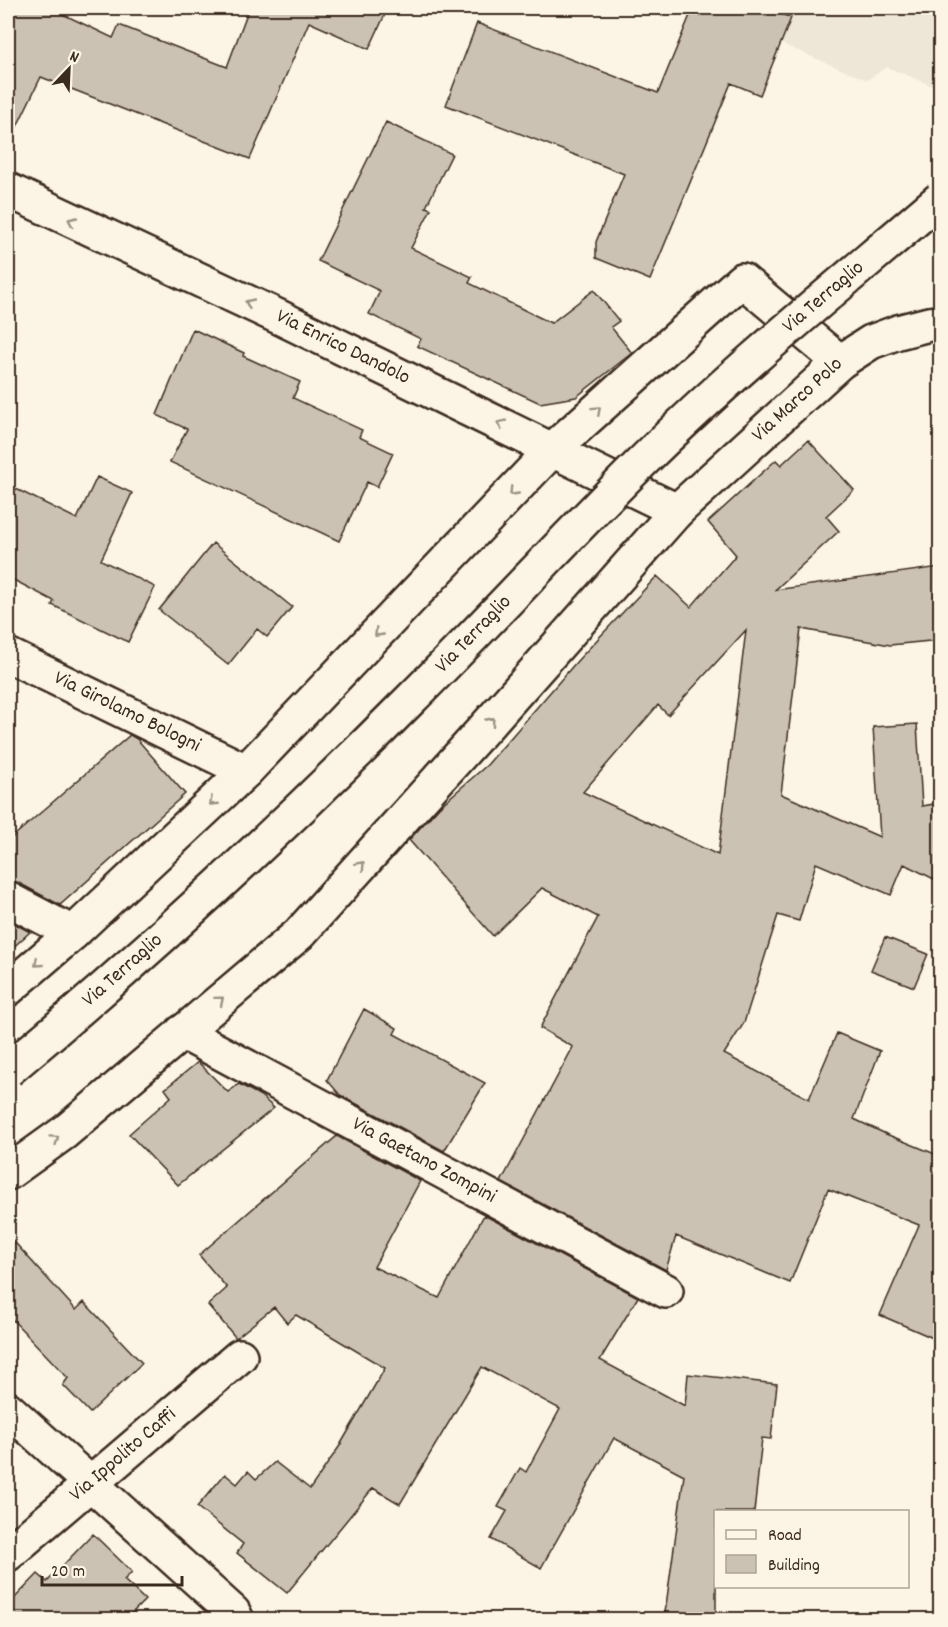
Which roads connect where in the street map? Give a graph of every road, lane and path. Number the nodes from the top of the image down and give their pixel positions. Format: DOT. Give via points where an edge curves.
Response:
graph roads {
  1 [pos="8,190"];
  2 [pos="940,199"];
  3 [pos="940,323"];
  4 [pos="840,362"];
  5 [pos="553,449"];
  6 [pos="676,511"];
  7 [pos="8,655"];
  8 [pos="246,771"];
  9 [pos="8,899"];
  10 [pos="73,933"];
  11 [pos="8,989"];
  12 [pos="182,1032"];
  13 [pos="8,1070"];
  14 [pos="8,1173"];
  15 [pos="666,1291"];
  16 [pos="240,1356"];
  17 [pos="8,1409"];
  18 [pos="90,1484"];
  19 [pos="8,1554"];
  20 [pos="237,1620"];
  5 -- 1 [label="street, Via Enrico Dandolo, one-way"];
  2 -- 13 [label="street, Via Terraglio, bridge" via="712,396 314,795 188,914"];
  3 -- 4 [label="street, Via Marco Polo" via="871,342"];
  5 -- 4 [label="street, one-way" via="742,280"];
  4 -- 6 [label="street, Via Marco Polo"];
  5 -- 6 [label="street, Via Enrico Dandolo"];
  5 -- 8 [label="street, one-way"];
  12 -- 6 [label="street, one-way" via="299,934"];
  7 -- 8 [label="street, Via Girolamo Bologni"];
  8 -- 10 [label="street, one-way"];
  9 -- 10 [label="street"];
  10 -- 11 [label="street, one-way"];
  14 -- 12 [label="street, one-way" via="66,1132"];
  12 -- 15 [label="street, Via Gaetano Zompini"];
  16 -- 18 [label="street, Via Ippolito Caffi"];
  17 -- 18 [label="street"];
  18 -- 19 [label="street, Via Ippolito Caffi"];
  18 -- 20 [label="street" via="233,1612"];
}
